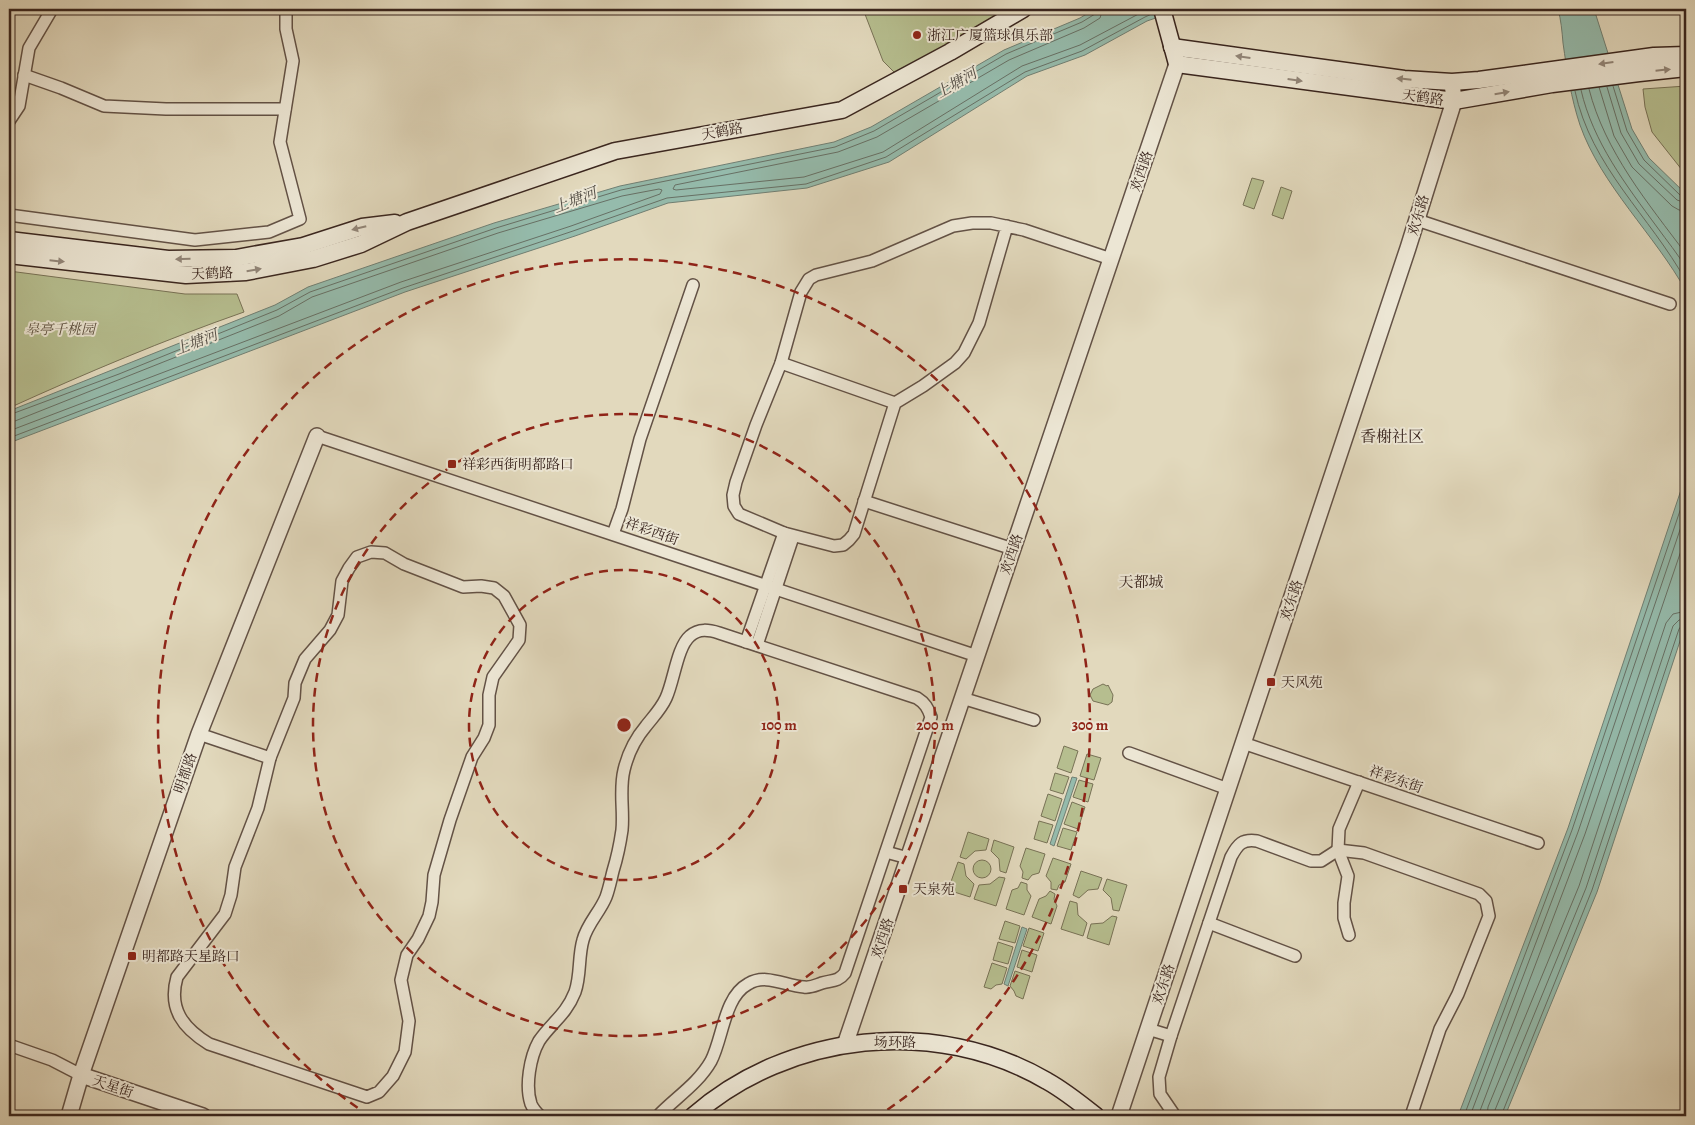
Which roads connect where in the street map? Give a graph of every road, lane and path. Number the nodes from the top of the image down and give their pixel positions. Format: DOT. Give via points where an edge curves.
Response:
graph roads {
  1 [pos="52,9"];
  2 [pos="286,9"];
  3 [pos="1023,9"];
  4 [pos="1164,16"];
  5 [pos="1172,47"];
  6 [pos="1686,55"];
  7 [pos="1177,64"];
  8 [pos="1686,68"];
  9 [pos="24,75"];
  10 [pos="1550,78"];
  11 [pos="1452,82"];
  12 [pos="1454,101"];
  13 [pos="285,109"];
  14 [pos="9,121"];
  15 [pos="9,215"];
  16 [pos="1417,220"];
  17 [pos="407,222"];
  18 [pos="1007,226"];
  19 [pos="9,240"];
  20 [pos="9,256"];
  21 [pos="1111,259"];
  22 [pos="693,285"];
  23 [pos="1670,304"];
  24 [pos="781,362"];
  25 [pos="896,403"];
  26 [pos="318,436"];
  27 [pos="864,501"];
  28 [pos="613,534"];
  29 [pos="788,535"];
  30 [pos="1013,549"];
  31 [pos="771,587"];
  32 [pos="752,644"];
  33 [pos="977,656"];
  34 [pos="962,698"];
  35 [pos="1034,720"];
  36 [pos="199,734"];
  37 [pos="1243,743"];
  38 [pos="1129,753"];
  39 [pos="270,758"];
  40 [pos="1359,782"];
  41 [pos="1228,788"];
  42 [pos="1538,844"];
  43 [pos="1338,850"];
  44 [pos="886,852"];
  45 [pos="908,858"];
  46 [pos="1209,923"];
  47 [pos="1349,935"];
  48 [pos="1295,956"];
  49 [pos="1148,1029"];
  50 [pos="1171,1036"];
  51 [pos="9,1045"];
  52 [pos="845,1045"];
  53 [pos="81,1075"];
  54 [pos="69,1116"];
  55 [pos="202,1116"];
  56 [pos="540,1116"];
  57 [pos="658,1116"];
  58 [pos="693,1116"];
  59 [pos="1096,1116"];
  60 [pos="1119,1116"];
  61 [pos="1174,1116"];
  62 [pos="1411,1116"];
  1 -- 9 [label="street" via="28,48"];
  2 -- 13 [label="street" via="286,29 293,61"];
  3 -- 17 [label="main road, 天鹤路" via="842,110 615,151"];
  4 -- 5 [label="main road"];
  5 -- 7 [label="main road"];
  11 -- 5 [label="main road, 天鹤路, one-way" via="1404,79"];
  6 -- 10 [label="main road, 天鹤路, one-way" via="1654,56"];
  7 -- 12 [label="main road, 天鹤路, one-way"];
  7 -- 21 [label="street, 欢西路"];
  10 -- 8 [label="main road, 天鹤路, one-way"];
  9 -- 13 [label="street" via="104,106"];
  9 -- 14 [label="street" via="19,106"];
  10 -- 11 [label="main road, 天鹤路"];
  12 -- 10 [label="main road, 天鹤路, one-way"];
  11 -- 12 [label="street, 欢东路"];
  12 -- 16 [label="street, 欢东路"];
  13 -- 15 [label="street" via="280,142 300,219 269,232 195,240"];
  16 -- 23 [label="street"];
  16 -- 37 [label="street, 欢东路"];
  17 -- 19 [label="main road, 天鹤路, one-way" via="362,226 302,246 236,258 168,259"];
  20 -- 17 [label="main road, 天鹤路, one-way" via="186,275 246,272 313,259 360,244"];
  18 -- 21 [label="street"];
  18 -- 24 [label="street" via="991,223 953,226 872,261 809,279 801,292"];
  18 -- 25 [label="street" via="980,323 964,353 955,363"];
  21 -- 30 [label="street, 欢西路"];
  22 -- 28 [label="street" via="640,439"];
  24 -- 25 [label="street"];
  24 -- 29 [label="street" via="733,496 739,514"];
  25 -- 27 [label="street"];
  26 -- 28 [label="street, 祥彩西街"];
  26 -- 36 [label="street, 明都路"];
  27 -- 29 [label="street" via="854,534 843,545 834,546"];
  27 -- 30 [label="street"];
  28 -- 31 [label="street, 祥彩西街"];
  29 -- 31 [label="street"];
  30 -- 33 [label="street, 欢西路"];
  31 -- 32 [label="street"];
  31 -- 33 [label="street, 祥彩西街"];
  32 -- 44 [label="street" via="917,698 929,709 930,717"];
  32 -- 56 [label="street" via="707,630 690,636 682,647 666,697 633,744 621,790 622,830 606,896 583,939 579,974 570,1002 540,1041 530,1072 530,1102"];
  33 -- 34 [label="street, 欢西路"];
  34 -- 35 [label="street"];
  34 -- 45 [label="street, 欢西路"];
  36 -- 39 [label="street"];
  36 -- 53 [label="street, 明都路"];
  37 -- 40 [label="street, 祥彩东街"];
  37 -- 41 [label="street, 欢东路"];
  38 -- 41 [label="street"];
  39 -- 39 [label="street" via="294,698 295,684 305,659 330,630 338,615 342,581 357,557 371,552 385,553 463,587 494,588 504,596 520,625 519,640 493,677 489,725 472,757 450,820 434,876 429,916 407,955 400,980 409,1021 405,1052 393,1076 379,1092 367,1098 209,1044 193,1035 174,1002 177,977 225,914 235,867 258,808"];
  40 -- 42 [label="street, 祥彩东街"];
  40 -- 43 [label="street" via="1339,829"];
  41 -- 49 [label="street, 欢东路"];
  43 -- 46 [label="street" via="1321,861 1311,861 1257,841 1248,840 1238,845"];
  43 -- 47 [label="street" via="1348,876 1344,918"];
  43 -- 62 [label="street" via="1364,853 1479,894 1486,901 1489,916 1458,994 1440,1029"];
  44 -- 45 [label="street"];
  44 -- 57 [label="street" via="841,979 813,987 771,980 751,982 742,987 731,1002 709,1064 696,1081"];
  45 -- 52 [label="street, 欢西路"];
  46 -- 48 [label="street"];
  46 -- 50 [label="street"];
  49 -- 50 [label="street"];
  49 -- 60 [label="street, 欢东路"];
  50 -- 61 [label="street" via="1160,1077 1160,1094"];
  51 -- 53 [label="street" via="52,1060"];
  52 -- 58 [label="main road, 场环路" via="802,1054 767,1068 739,1082"];
  52 -- 59 [label="main road, 场环路" via="907,1041 970,1050 1009,1062 1046,1080"];
  53 -- 54 [label="street, 明都路"];
  53 -- 55 [label="street, 天星街"];
}
